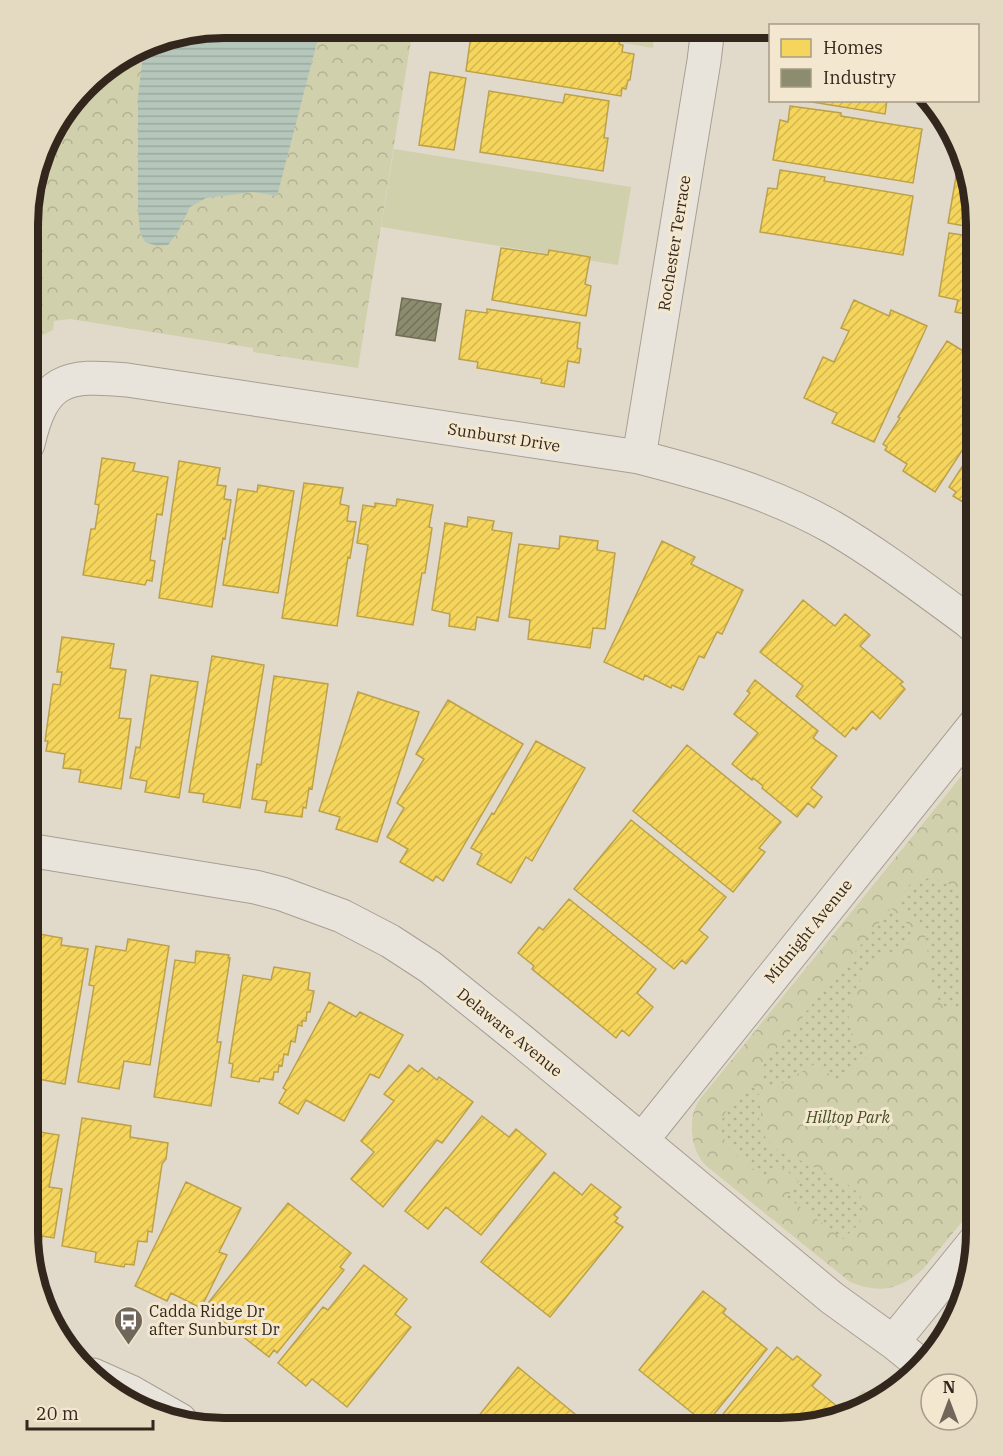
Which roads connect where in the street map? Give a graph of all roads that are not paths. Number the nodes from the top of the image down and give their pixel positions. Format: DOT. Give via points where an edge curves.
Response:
graph roads {
  1 [pos="707,38"];
  2 [pos="38,412"];
  3 [pos="639,457"];
  4 [pos="966,619"];
  5 [pos="965,736"];
  6 [pos="38,852"];
  7 [pos="642,1140"];
  8 [pos="964,1255"];
  9 [pos="893,1342"];
  10 [pos="915,1359"];
  11 [pos="121,1387"];
  12 [pos="152,1404"];
  1 -- 3 [label="street, Rochester Terrace"];
  2 -- 3 [label="street, Sunburst Drive" via="53,390 76,379 94,377"];
  3 -- 4 [label="street, Sunburst Drive" via="734,484 831,527"];
  5 -- 7 [label="street, Midnight Avenue"];
  6 -- 7 [label="street, Delaware Avenue" via="255,887 342,916 430,967"];
  7 -- 9 [label="street, Delaware Avenue" via="832,1298"];
  8 -- 9 [label="street"];
  9 -- 10 [label="street, Delaware Avenue"];
  11 -- 12 [label="street"];
}
